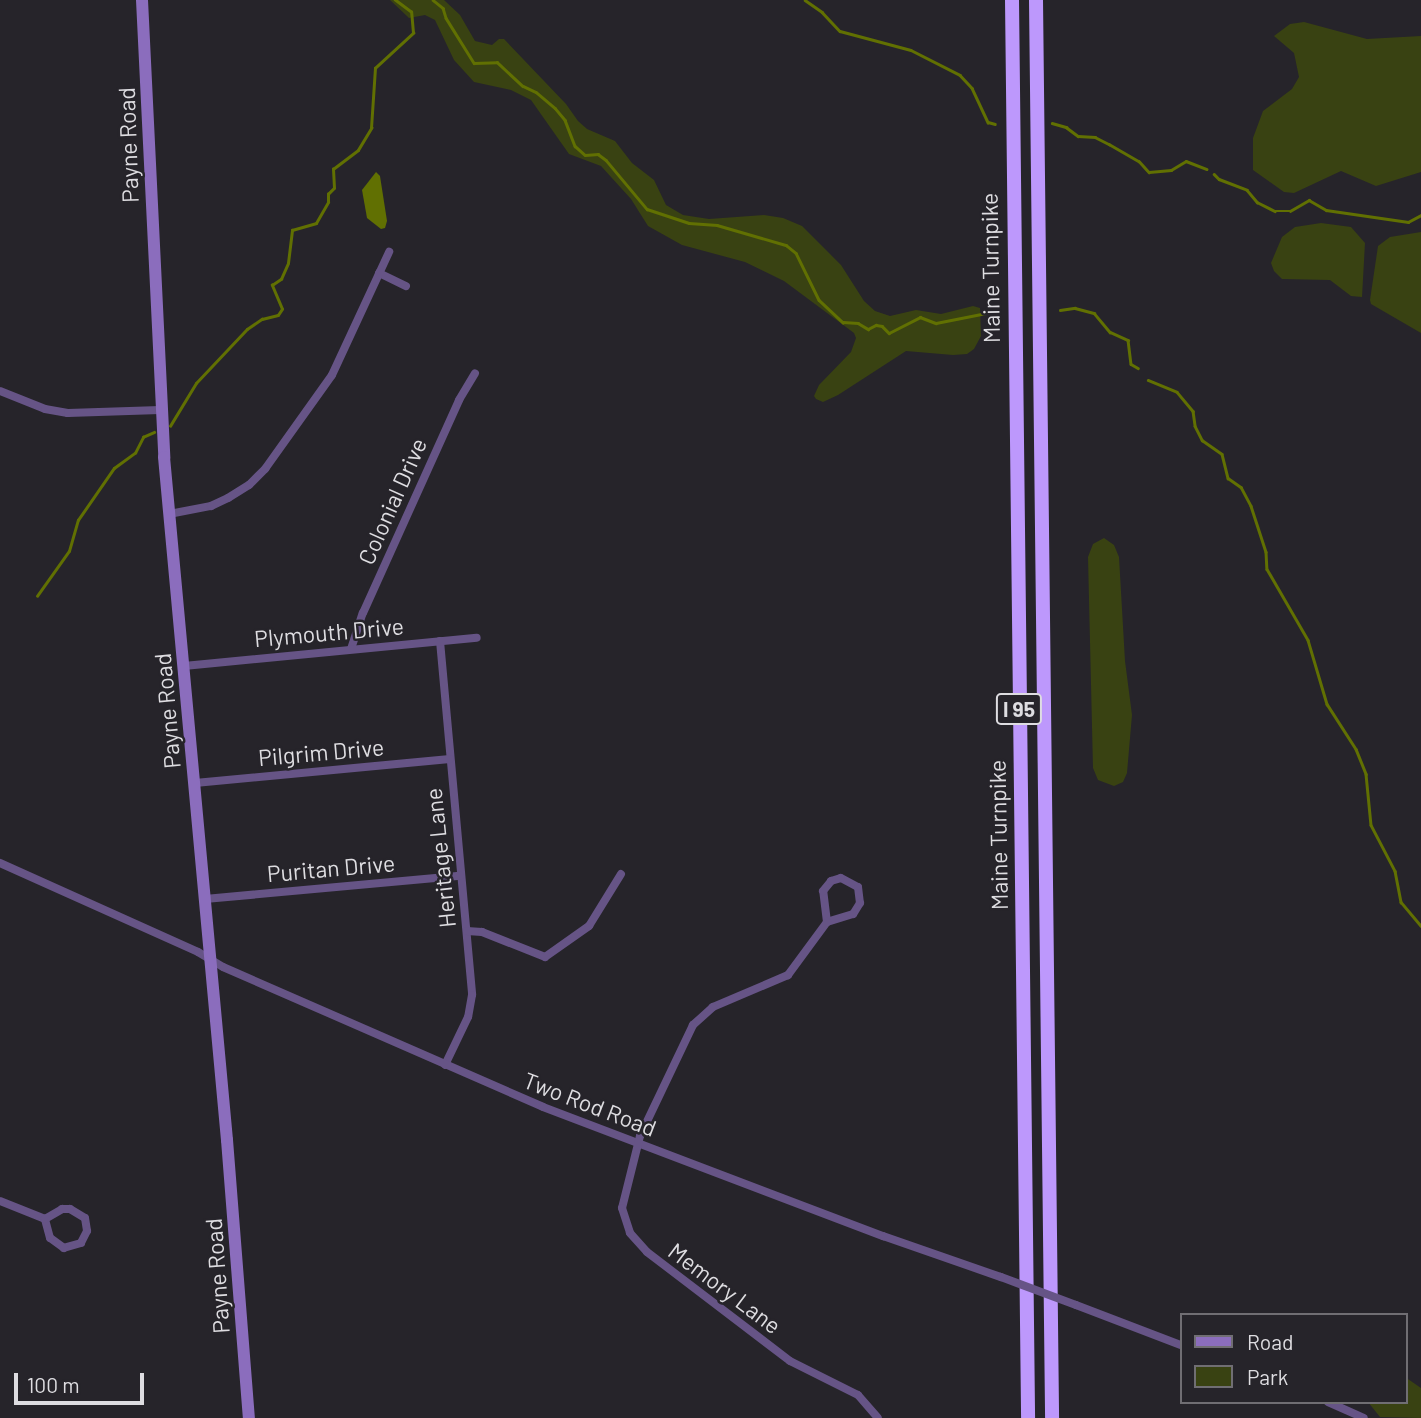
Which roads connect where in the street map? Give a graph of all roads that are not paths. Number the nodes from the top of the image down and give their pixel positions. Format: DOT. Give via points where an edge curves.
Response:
graph roads {
  1 [pos="142,0"];
  2 [pos="1012,0"];
  3 [pos="1036,0"];
  4 [pos="389,252"];
  5 [pos="379,273"];
  6 [pos="406,286"];
  7 [pos="475,373"];
  8 [pos="0,391"];
  9 [pos="160,410"];
  10 [pos="169,514"];
  11 [pos="477,638"];
  12 [pos="440,641"];
  13 [pos="351,649"];
  14 [pos="184,666"];
  15 [pos="450,759"];
  16 [pos="195,783"];
  17 [pos="0,863"];
  18 [pos="621,874"];
  19 [pos="460,876"];
  20 [pos="205,898"];
  21 [pos="827,922"];
  22 [pos="467,931"];
  23 [pos="211,960"];
  24 [pos="445,1065"];
  25 [pos="638,1143"];
  26 [pos="0,1201"];
  27 [pos="45,1219"];
  28 [pos="1180,1345"];
  29 [pos="1332,1404"];
  30 [pos="250,1418"];
  31 [pos="878,1418"];
  32 [pos="1028,1418"];
  33 [pos="1052,1418"];
  34 [pos="1364,1418"];
  1 -- 9 [label="main road, Payne Road"];
  2 -- 32 [label="highway, Maine Turnpike / I 95"];
  3 -- 33 [label="highway, Maine Turnpike / I 95"];
  4 -- 5 [label="street"];
  5 -- 6 [label="street"];
  5 -- 10 [label="street" via="332,375 258,477 220,502"];
  7 -- 13 [label="street, Colonial Drive" via="363,613"];
  8 -- 9 [label="street" via="68,413"];
  9 -- 10 [label="main road, Payne Road"];
  10 -- 14 [label="main road, Payne Road"];
  11 -- 12 [label="street, Plymouth Drive"];
  12 -- 13 [label="street, Plymouth Drive"];
  12 -- 15 [label="street, Heritage Lane"];
  13 -- 14 [label="street, Plymouth Drive"];
  14 -- 16 [label="main road, Payne Road"];
  15 -- 16 [label="street, Pilgrim Drive"];
  15 -- 19 [label="street, Heritage Lane"];
  16 -- 20 [label="main road, Payne Road"];
  17 -- 23 [label="street, Two Rod Road"];
  18 -- 22 [label="street" via="589,926 545,957 482,932"];
  19 -- 20 [label="street, Puritan Drive"];
  19 -- 22 [label="street, Heritage Lane"];
  20 -- 23 [label="main road, Payne Road"];
  21 -- 21 [label="street" via="857,909 860,893 850,881 834,880 825,888 822,901"];
  21 -- 25 [label="street, Memory Lane" via="788,975 701,1015 680,1049"];
  22 -- 24 [label="street, Heritage Lane" via="471,1005"];
  23 -- 24 [label="street, Two Rod Road"];
  23 -- 30 [label="main road, Payne Road"];
  24 -- 25 [label="street, Two Rod Road"];
  25 -- 28 [label="street, Two Rod Road, bridge"];
  25 -- 31 [label="street, Memory Lane" via="622,1201 625,1222 636,1241 790,1361 858,1395"];
  26 -- 27 [label="street"];
  27 -- 27 [label="street" via="50,1238 60,1247 77,1246 86,1236 85,1218 75,1210 62,1209"];
  29 -- 34 [label="street"];
}
